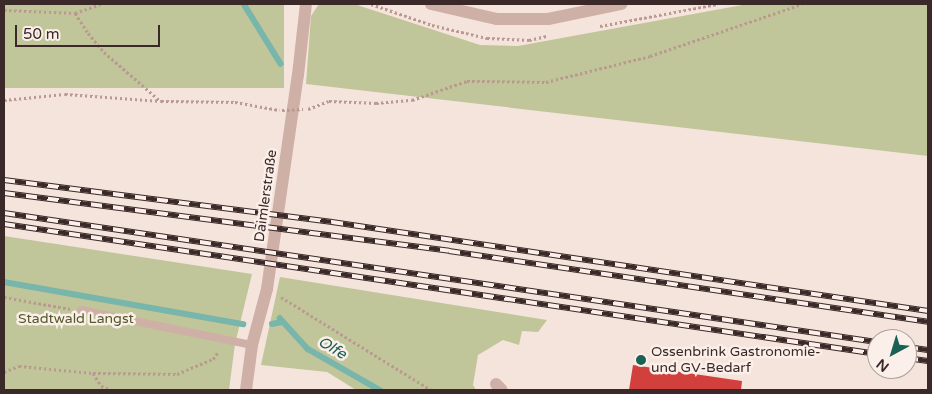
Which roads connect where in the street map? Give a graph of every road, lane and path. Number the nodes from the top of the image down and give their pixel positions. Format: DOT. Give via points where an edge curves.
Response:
graph roads {
  1 [pos="101,4"];
  2 [pos="306,4"];
  3 [pos="431,4"];
  4 [pos="621,4"];
  5 [pos="802,4"];
  6 [pos="4,10"];
  7 [pos="75,13"];
  8 [pos="4,100"];
  9 [pos="161,101"];
  10 [pos="267,289"];
  11 [pos="4,297"];
  12 [pos="81,310"];
  13 [pos="227,339"];
  14 [pos="252,344"];
  15 [pos="4,372"];
  16 [pos="92,373"];
  17 [pos="112,390"];
  18 [pos="246,390"];
  19 [pos="431,390"];
  1 -- 7 [label="path"];
  2 -- 10 [label="street, Daimlerstraße"];
  3 -- 4 [label="street" via="497,19 548,19"];
  5 -- 9 [label="path, bridge" via="650,56 546,82 467,81 412,100 376,103 329,101 313,109 282,110 235,102"];
  6 -- 7 [label="path"];
  7 -- 9 [label="path" via="104,52"];
  8 -- 9 [label="path" via="65,94"];
  10 -- 14 [label="street, Daimlerstraße"];
  10 -- 19 [label="path"];
  11 -- 12 [label="path"];
  12 -- 13 [label="lane"];
  13 -- 14 [label="lane"];
  13 -- 16 [label="path" via="213,359 177,374"];
  14 -- 18 [label="street, Daimlerstraße"];
  15 -- 16 [label="path" via="19,366"];
  16 -- 17 [label="path" via="101,386"];
}
